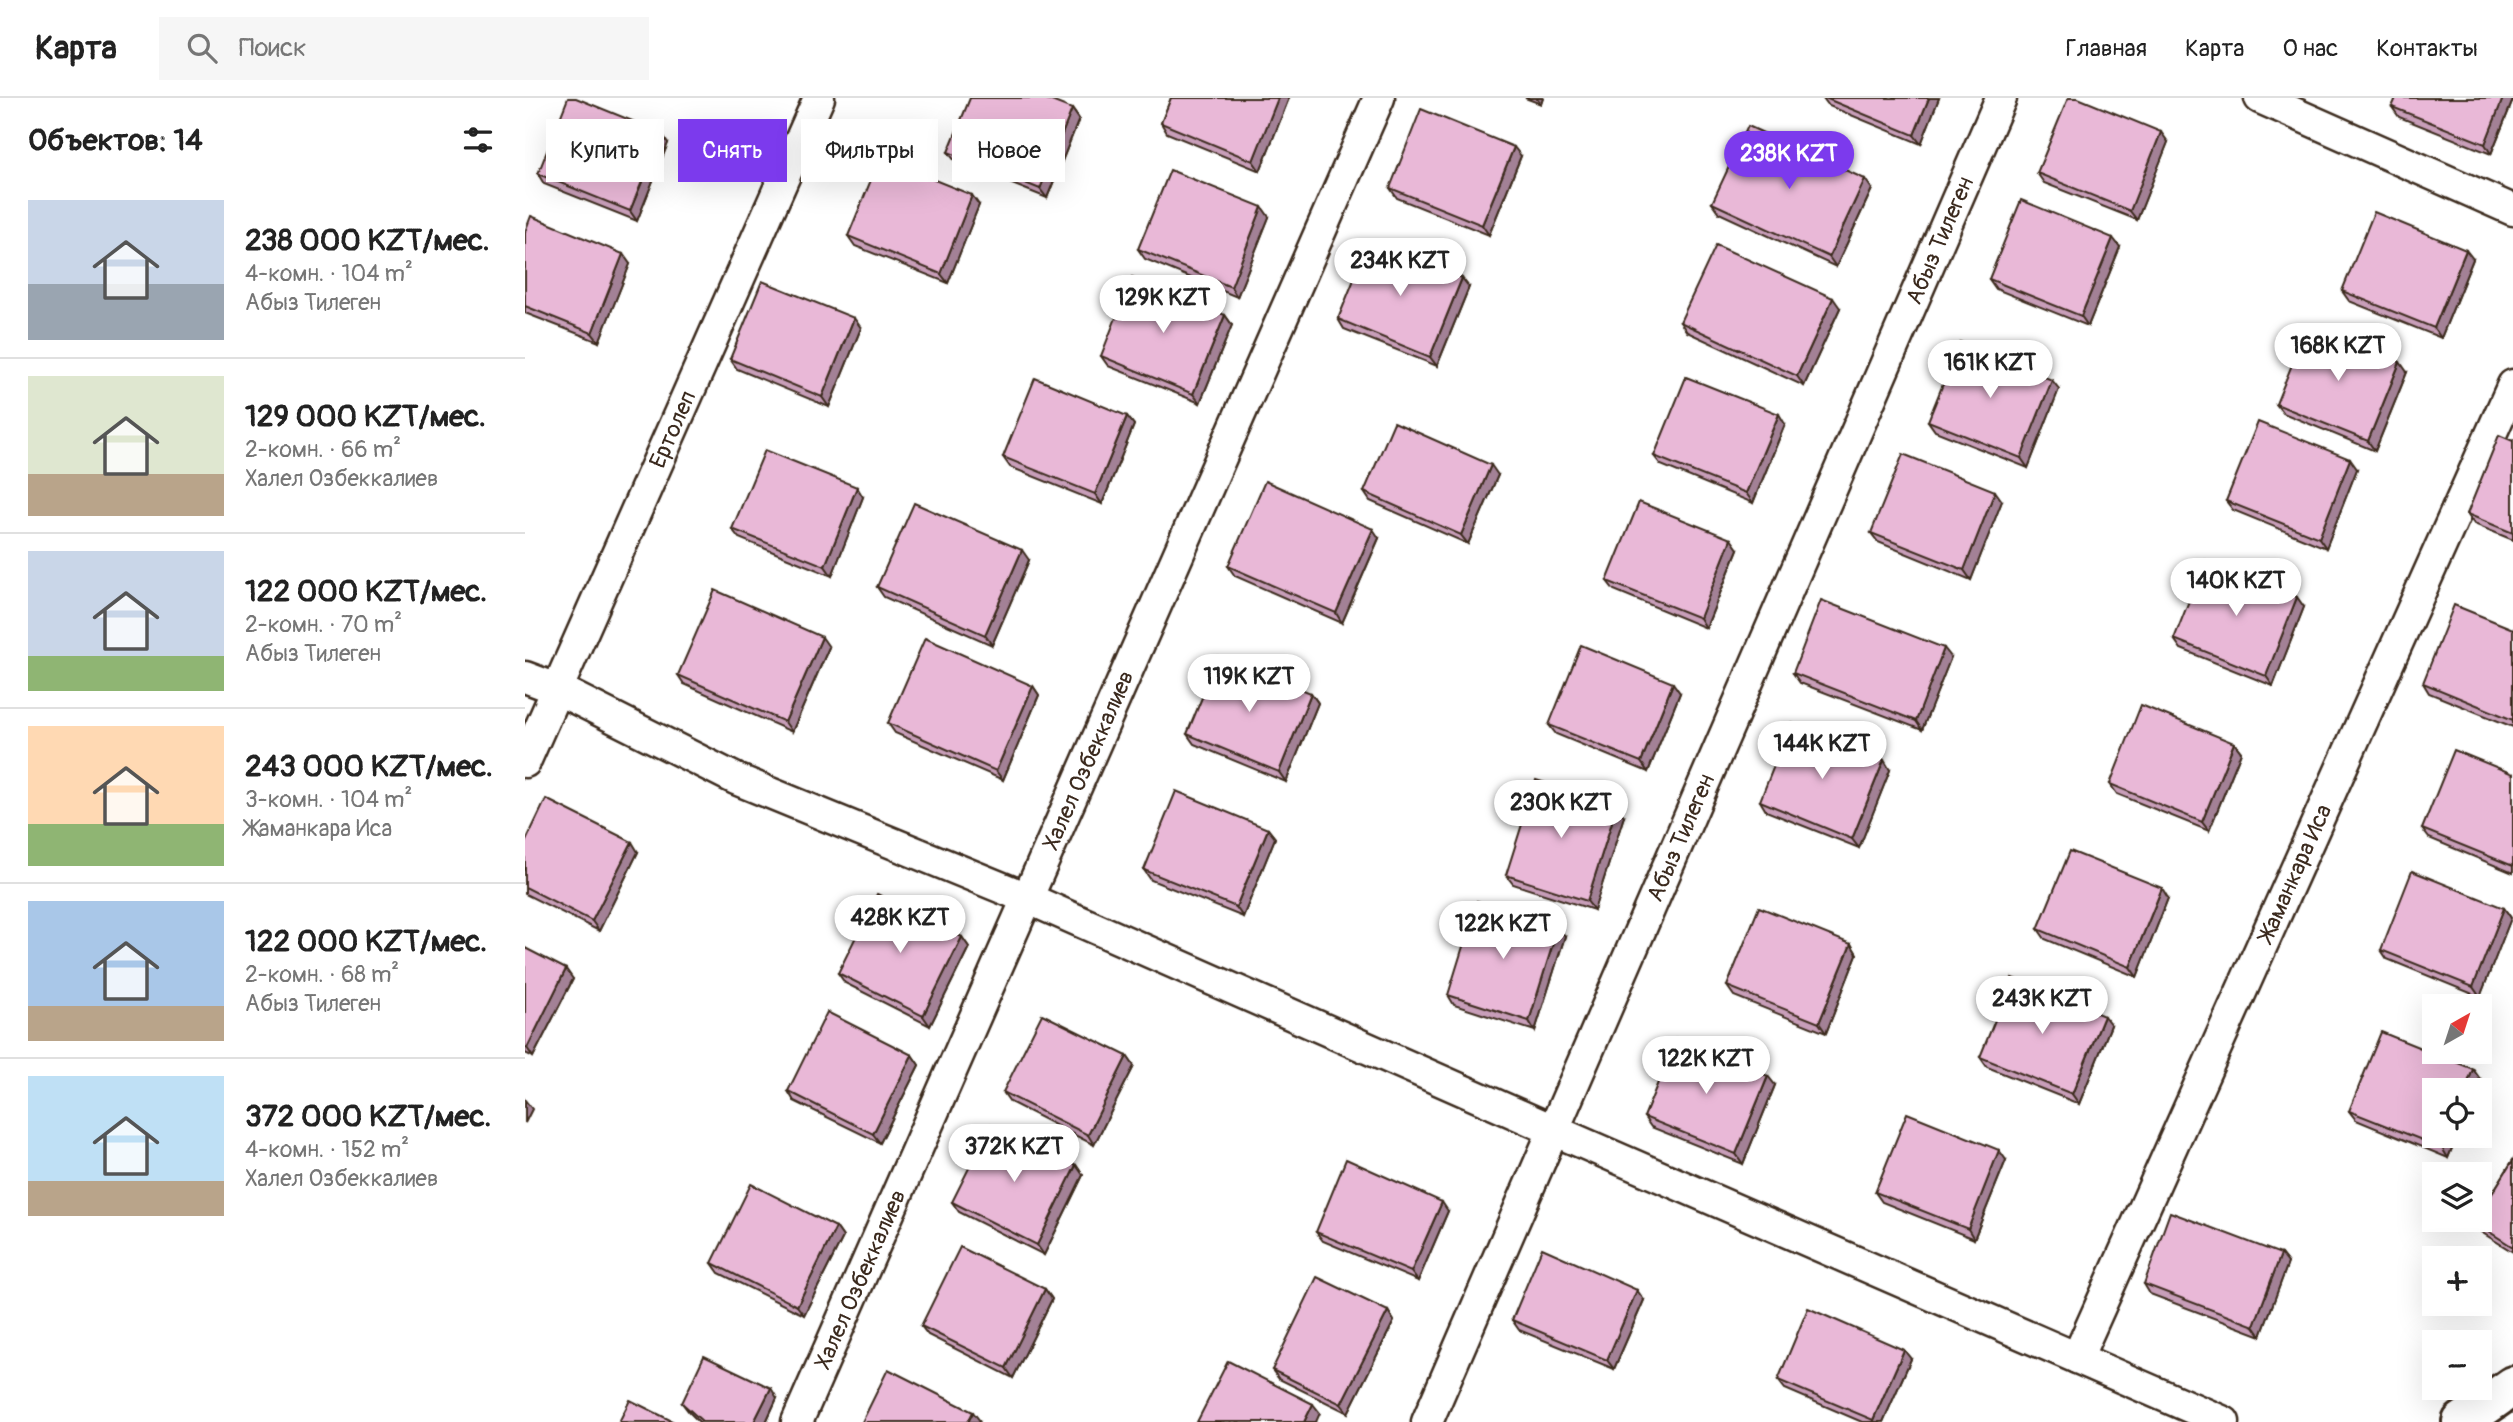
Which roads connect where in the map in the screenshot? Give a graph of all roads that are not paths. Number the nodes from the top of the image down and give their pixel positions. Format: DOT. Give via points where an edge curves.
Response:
graph roads {
  1 [pos="819,98"];
  2 [pos="1379,98"];
  3 [pos="2001,98"];
  4 [pos="2260,98"];
  5 [pos="2513,210"];
  6 [pos="2513,385"];
  7 [pos="525,677"];
  8 [pos="557,690"];
  9 [pos="525,762"];
  10 [pos="1027,898"];
  11 [pos="1553,1130"];
  12 [pos="2077,1359"];
  13 [pos="2513,1386"];
  14 [pos="797,1422"];
  15 [pos="1427,1422"];
  16 [pos="2224,1422"];
  17 [pos="2462,1422"];
  1 -- 8 [label="street, Ертолеп"];
  2 -- 10 [label="street, Халел Озбеккалиев"];
  3 -- 11 [label="street, Абыз Тилеген"];
  4 -- 5 [label="street"];
  6 -- 12 [label="street, Жаманкара Иса"];
  7 -- 8 [label="street"];
  8 -- 9 [label="street, Ертолеп"];
  8 -- 10 [label="street" via="736,779"];
  10 -- 11 [label="street"];
  10 -- 14 [label="street, Халел Озбеккалиев"];
  11 -- 12 [label="street"];
  11 -- 15 [label="street, Абыз Тилеген"];
  12 -- 16 [label="street"];
  13 -- 17 [label="main road"];
}
